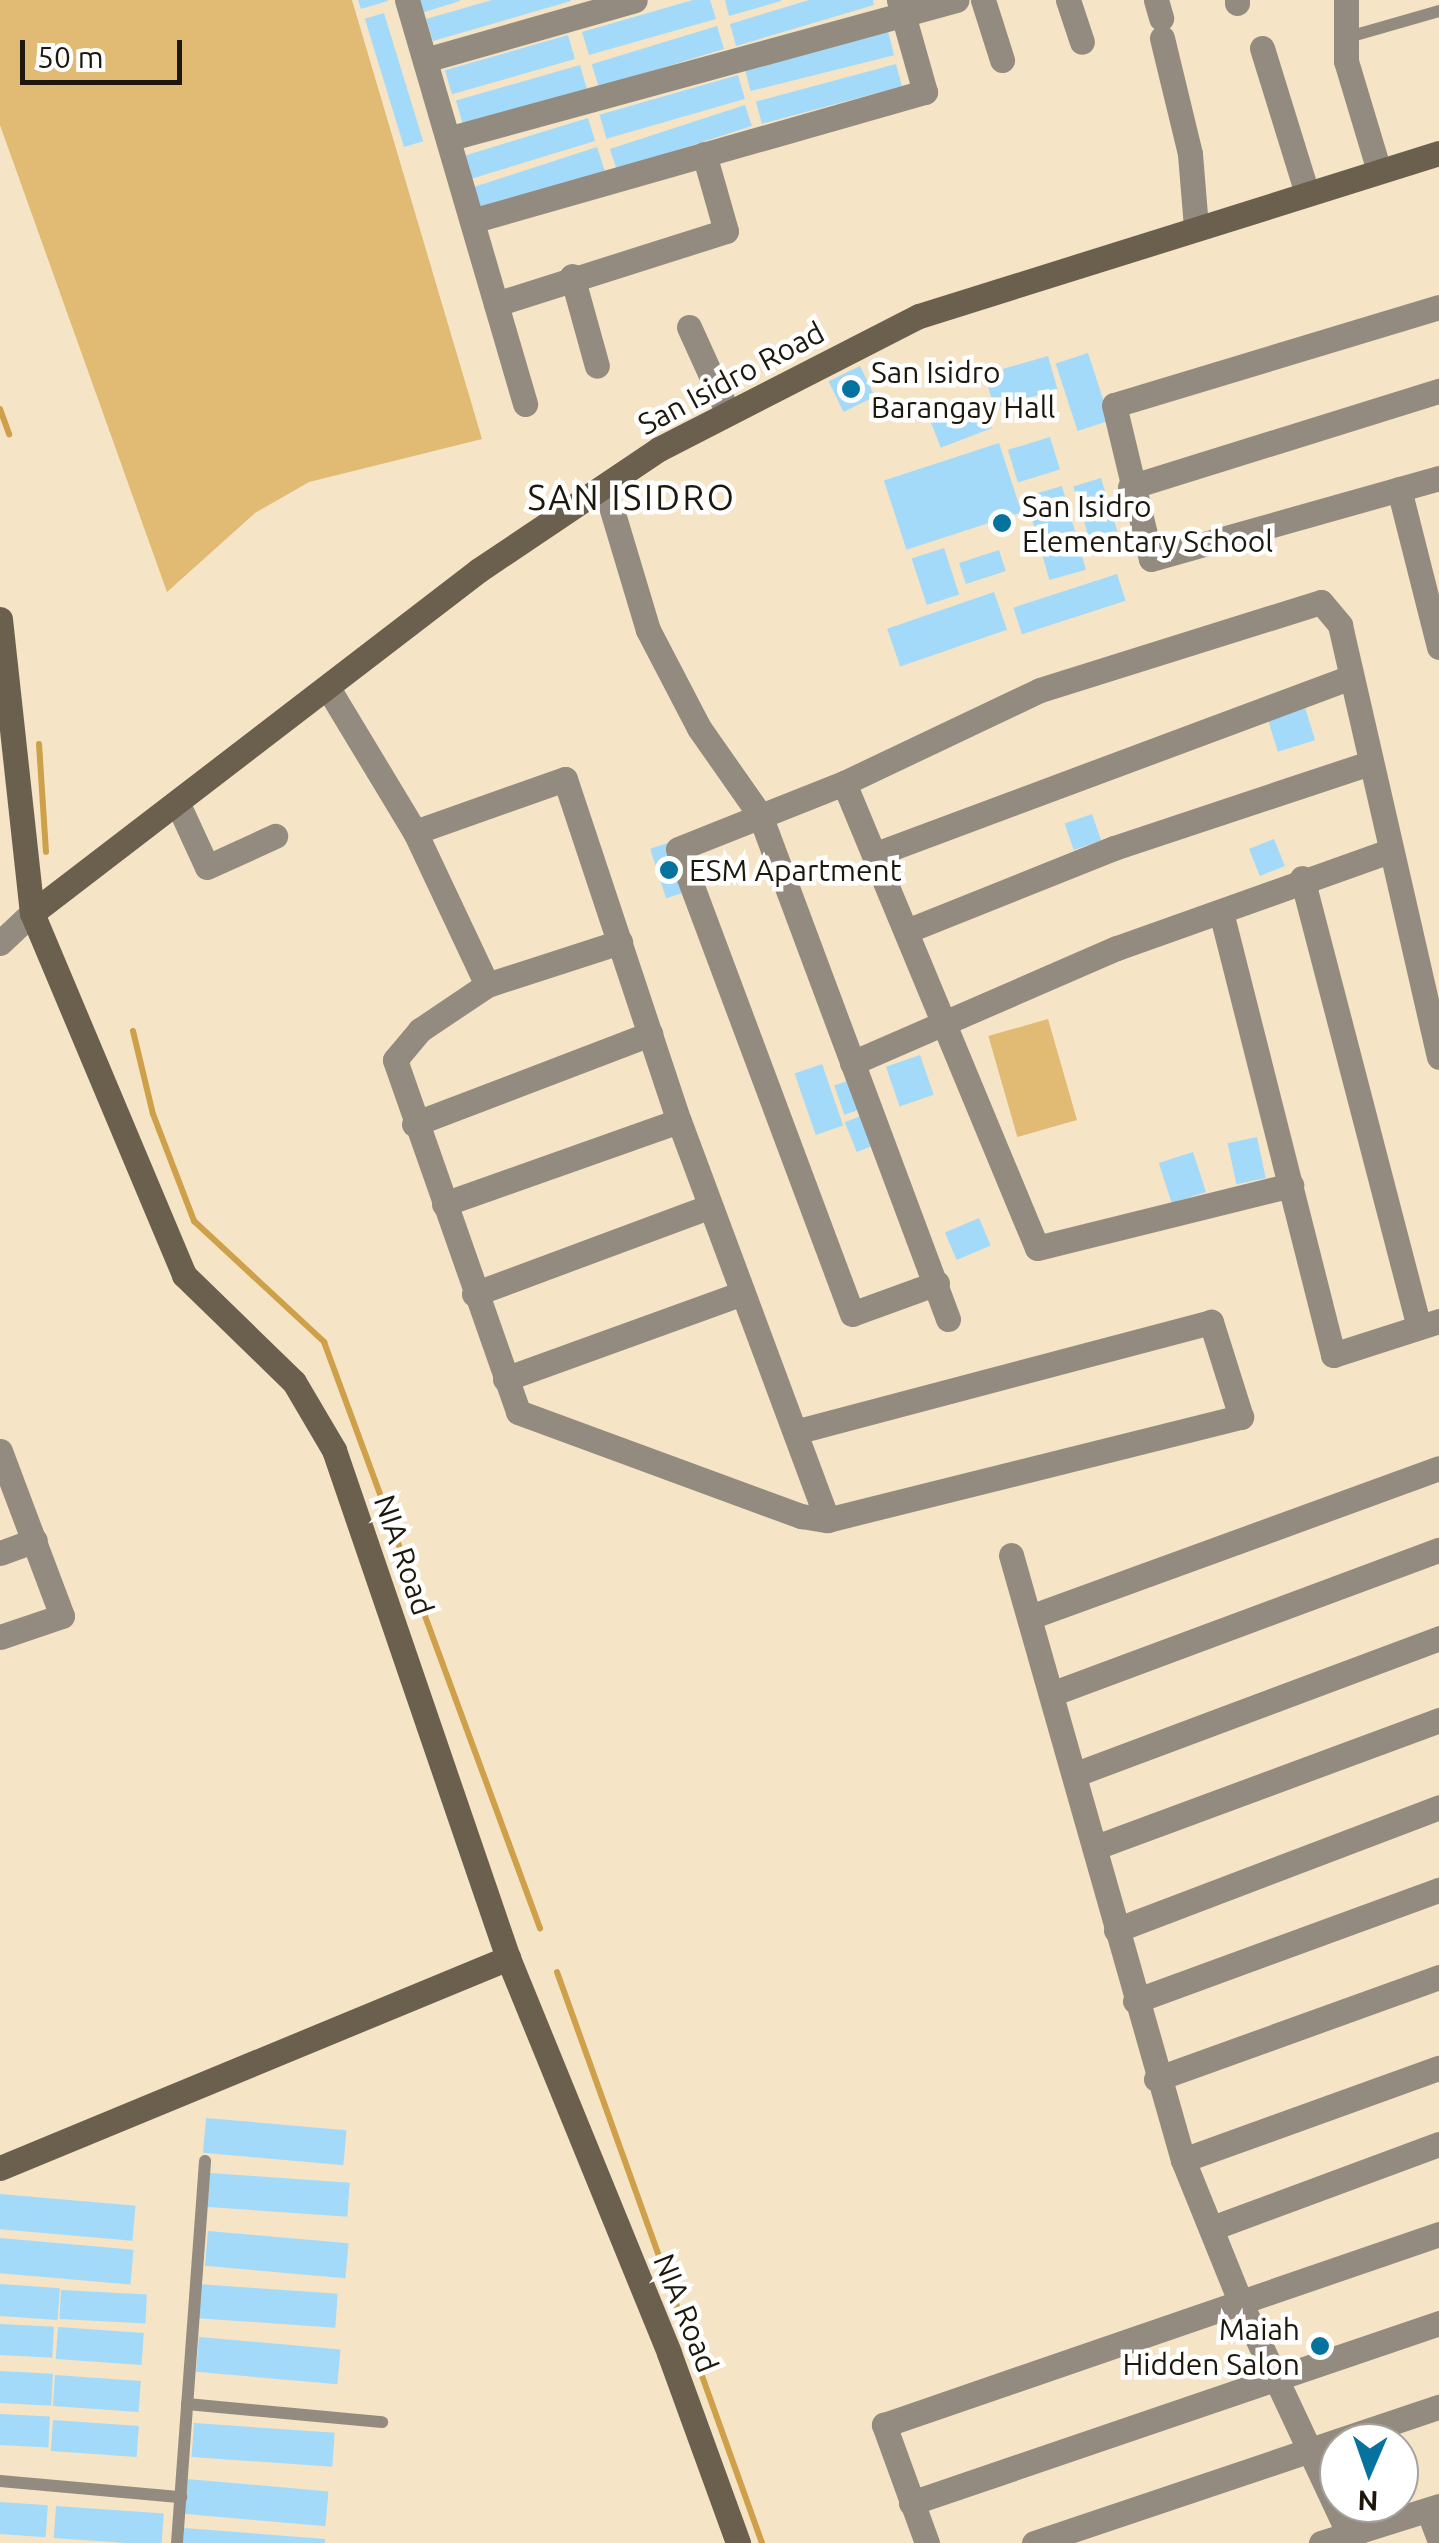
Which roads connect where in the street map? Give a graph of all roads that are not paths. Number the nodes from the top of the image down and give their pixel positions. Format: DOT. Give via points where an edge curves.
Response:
graph roads {
  1 [pos="407,0"];
  2 [pos="635,0"];
  3 [pos="956,0"];
  4 [pos="983,0"];
  5 [pos="1068,0"];
  6 [pos="1346,0"];
  7 [pos="902,8"];
  8 [pos="1439,11"];
  9 [pos="1160,19"];
  10 [pos="1345,38"];
  11 [pos="1082,42"];
  12 [pos="1262,48"];
  13 [pos="425,60"];
  14 [pos="1002,60"];
  15 [pos="450,138"];
  16 [pos="1439,153"];
  17 [pos="704,154"];
  18 [pos="1379,171"];
  19 [pos="1307,193"];
  20 [pos="476,220"];
  21 [pos="1196,227"];
  22 [pos="572,276"];
  23 [pos="496,304"];
  24 [pos="1439,307"];
  25 [pos="689,327"];
  26 [pos="597,366"];
  27 [pos="1439,391"];
  28 [pos="525,404"];
  29 [pos="728,413"];
  30 [pos="1439,478"];
  31 [pos="1130,487"];
  32 [pos="606,490"];
  33 [pos="1399,490"];
  34 [pos="1431,578"];
  35 [pos="0,619"];
  36 [pos="1439,647"];
  37 [pos="1350,677"];
  38 [pos="328,688"];
  39 [pos="1370,763"];
  40 [pos="844,783"];
  41 [pos="178,804"];
  42 [pos="760,815"];
  43 [pos="415,832"];
  44 [pos="275,836"];
  45 [pos="1390,851"];
  46 [pos="876,854"];
  47 [pos="1302,878"];
  48 [pos="32,912"];
  49 [pos="1221,912"];
  50 [pos="909,930"];
  51 [pos="2,937"];
  52 [pos="620,942"];
  53 [pos="487,984"];
  54 [pos="939,1022"];
  55 [pos="650,1034"];
  56 [pos="1438,1049"];
  57 [pos="852,1063"];
  58 [pos="678,1121"];
  59 [pos="414,1124"];
  60 [pos="1292,1186"];
  61 [pos="444,1204"];
  62 [pos="710,1206"];
  63 [pos="937,1283"];
  64 [pos="742,1293"];
  65 [pos="474,1294"];
  66 [pos="948,1319"];
  67 [pos="1429,1324"];
  68 [pos="505,1379"];
  69 [pos="797,1431"];
  70 [pos="0,1450"];
  71 [pos="1439,1468"];
  72 [pos="827,1520"];
  73 [pos="35,1540"];
  74 [pos="1439,1550"];
  75 [pos="0,1553"];
  76 [pos="1011,1555"];
  77 [pos="1030,1617"];
  78 [pos="0,1637"];
  79 [pos="1439,1638"];
  80 [pos="1051,1694"];
  81 [pos="1439,1720"];
  82 [pos="1076,1774"];
  83 [pos="1439,1807"];
  84 [pos="1096,1847"];
  85 [pos="1439,1890"];
  86 [pos="1116,1930"];
  87 [pos="508,1958"];
  88 [pos="1439,1978"];
  89 [pos="1135,2001"];
  90 [pos="1439,2068"];
  91 [pos="1156,2079"];
  92 [pos="1439,2144"];
  93 [pos="1183,2160"];
  94 [pos="205,2161"];
  95 [pos="0,2168"];
  96 [pos="1212,2228"];
  97 [pos="1439,2234"];
  98 [pos="1242,2306"];
  99 [pos="1439,2324"];
  100 [pos="1277,2382"];
  101 [pos="187,2404"];
  102 [pos="1439,2407"];
  103 [pos="382,2422"];
  104 [pos="1309,2453"];
  105 [pos="0,2481"];
  106 [pos="181,2496"];
  107 [pos="911,2502"];
  108 [pos="1434,2508"];
  109 [pos="1351,2538"];
  110 [pos="1439,2539"];
  111 [pos="176,2543"];
  112 [pos="738,2543"];
  113 [pos="926,2543"];
  114 [pos="1034,2543"];
  115 [pos="1321,2543"];
  1 -- 13 [label="street"];
  2 -- 13 [label="street"];
  3 -- 7 [label="street"];
  4 -- 14 [label="street"];
  5 -- 11 [label="street"];
  6 -- 10 [label="street"];
  7 -- 15 [label="street"];
  7 -- 17 [label="street" via="926,92"];
  8 -- 10 [label="lane"];
  9 -- 21 [label="street" via="1190,154"];
  10 -- 18 [label="street"];
  12 -- 19 [label="street"];
  13 -- 15 [label="street"];
  15 -- 20 [label="street"];
  16 -- 18 [label="street, San Isidro Road"];
  17 -- 20 [label="street"];
  17 -- 22 [label="street" via="726,230"];
  18 -- 19 [label="street, San Isidro Road"];
  19 -- 21 [label="street, San Isidro Road"];
  20 -- 23 [label="street"];
  21 -- 29 [label="street, San Isidro Road" via="919,316"];
  22 -- 23 [label="street"];
  22 -- 26 [label="street"];
  23 -- 28 [label="street"];
  24 -- 31 [label="street" via="1114,405"];
  25 -- 29 [label="street"];
  27 -- 31 [label="street"];
  29 -- 32 [label="street, San Isidro Road" via="659,448"];
  30 -- 33 [label="street"];
  31 -- 33 [label="street" via="1151,559"];
  32 -- 38 [label="street, San Isidro Road" via="479,570"];
  32 -- 42 [label="street" via="648,630 699,728"];
  33 -- 34 [label="street"];
  34 -- 36 [label="street"];
  35 -- 48 [label="street, NIA Road"];
  37 -- 39 [label="street"];
  37 -- 40 [label="street" via="1340,625 1321,602 1040,690"];
  37 -- 46 [label="street"];
  38 -- 41 [label="street, San Isidro Road"];
  38 -- 43 [label="street"];
  39 -- 45 [label="street"];
  39 -- 50 [label="street" via="1114,848"];
  40 -- 42 [label="street"];
  40 -- 46 [label="street"];
  41 -- 44 [label="street" via="208,866"];
  41 -- 48 [label="street, San Isidro Road"];
  42 -- 57 [label="street"];
  42 -- 63 [label="street" via="678,849 852,1314"];
  43 -- 52 [label="street" via="566,779"];
  43 -- 53 [label="street"];
  45 -- 47 [label="street"];
  45 -- 56 [label="street"];
  46 -- 50 [label="street"];
  47 -- 49 [label="street"];
  47 -- 67 [label="street"];
  48 -- 51 [label="street, San Isidro Road"];
  48 -- 87 [label="street, NIA Road" via="184,1274 294,1382 334,1450"];
  49 -- 54 [label="street"];
  49 -- 60 [label="street"];
  50 -- 54 [label="street"];
  52 -- 53 [label="street"];
  52 -- 55 [label="street"];
  53 -- 59 [label="street" via="420,1030 395,1060"];
  54 -- 57 [label="street"];
  54 -- 60 [label="street" via="1038,1248"];
  55 -- 58 [label="street"];
  55 -- 59 [label="street"];
  57 -- 63 [label="street"];
  58 -- 61 [label="street"];
  58 -- 62 [label="street"];
  59 -- 61 [label="street"];
  60 -- 67 [label="street" via="1332,1356"];
  61 -- 65 [label="street"];
  62 -- 64 [label="street"];
  62 -- 65 [label="street"];
  63 -- 66 [label="street"];
  64 -- 68 [label="street"];
  64 -- 69 [label="street"];
  65 -- 68 [label="street"];
  68 -- 72 [label="street" via="518,1412"];
  69 -- 72 [label="street"];
  69 -- 72 [label="street" via="1211,1322 1241,1416"];
  70 -- 73 [label="street"];
  71 -- 77 [label="street"];
  73 -- 75 [label="street"];
  73 -- 78 [label="street" via="62,1616"];
  74 -- 80 [label="street"];
  76 -- 77 [label="street"];
  77 -- 80 [label="street"];
  79 -- 82 [label="street"];
  80 -- 82 [label="street"];
  81 -- 84 [label="street"];
  82 -- 84 [label="street"];
  83 -- 86 [label="street"];
  84 -- 86 [label="street"];
  85 -- 89 [label="street"];
  86 -- 89 [label="street"];
  87 -- 95 [label="street"];
  87 -- 112 [label="street, NIA Road" via="669,2353"];
  88 -- 91 [label="street"];
  89 -- 91 [label="street"];
  90 -- 93 [label="street"];
  91 -- 93 [label="street"];
  92 -- 96 [label="street"];
  93 -- 96 [label="street"];
  94 -- 101 [label="lane"];
  96 -- 98 [label="street"];
  97 -- 98 [label="street"];
  98 -- 100 [label="street"];
  98 -- 107 [label="street" via="884,2425"];
  99 -- 100 [label="street"];
  100 -- 104 [label="street"];
  100 -- 107 [label="street"];
  101 -- 103 [label="lane"];
  101 -- 106 [label="lane"];
  102 -- 104 [label="street"];
  104 -- 109 [label="street"];
  104 -- 114 [label="street"];
  105 -- 106 [label="lane"];
  106 -- 111 [label="lane"];
  107 -- 113 [label="street"];
  108 -- 109 [label="street"];
  108 -- 110 [label="street"];
  109 -- 115 [label="street"];
}
